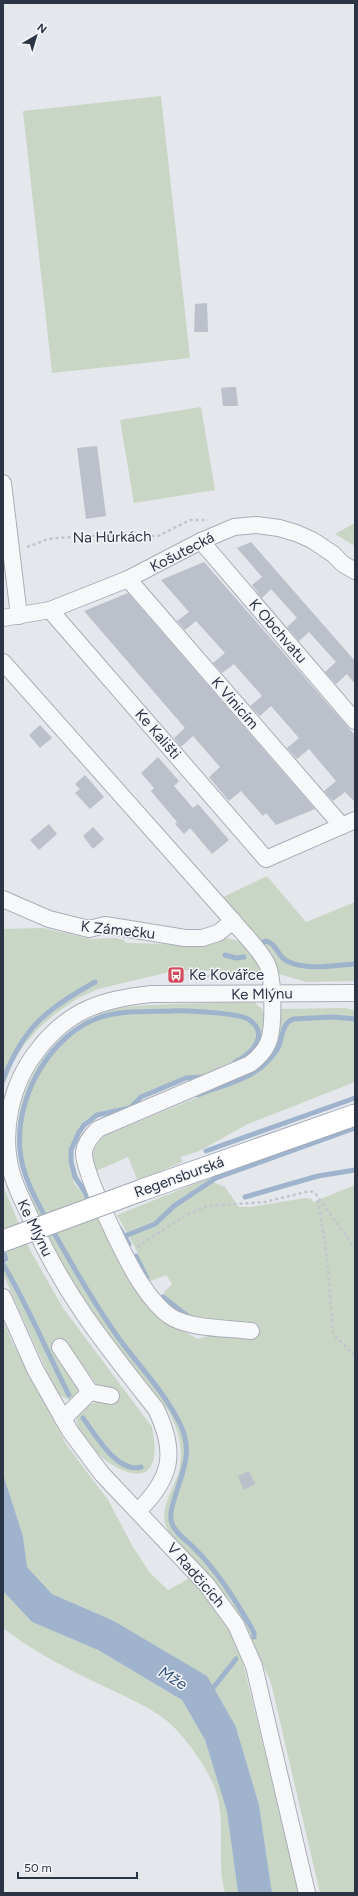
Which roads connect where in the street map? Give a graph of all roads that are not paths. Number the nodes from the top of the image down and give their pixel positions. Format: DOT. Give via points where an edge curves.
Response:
graph roads {
  1 [pos="3,483"];
  2 [pos="201,541"];
  3 [pos="7,556"];
  4 [pos="355,571"];
  5 [pos="128,579"];
  6 [pos="50,610"];
  7 [pos="19,616"];
  8 [pos="3,618"];
  9 [pos="3,662"];
  10 [pos="355,721"];
  11 [pos="349,823"];
  12 [pos="3,899"];
  13 [pos="233,921"];
  14 [pos="355,993"];
  15 [pos="271,994"];
  16 [pos="355,1115"];
  17 [pos="3,1241"];
  18 [pos="3,1297"];
  19 [pos="251,1331"];
  20 [pos="60,1347"];
  21 [pos="90,1392"];
  22 [pos="111,1396"];
  23 [pos="63,1419"];
  24 [pos="138,1511"];
  25 [pos="307,1893"];
  1 -- 3 [label="street"];
  2 -- 4 [label="street, Košutecká" via="234,527 257,525 279,528 312,540"];
  2 -- 5 [label="street, Košutecká"];
  2 -- 10 [label="street, K Obchvatu"];
  3 -- 7 [label="street"];
  5 -- 6 [label="street, Košutecká"];
  5 -- 11 [label="street, K Vinicím"];
  6 -- 7 [label="street, Košutecká"];
  6 -- 11 [label="street, Ke Kališti" via="266,859"];
  7 -- 8 [label="street, Košutecká"];
  9 -- 13 [label="street"];
  12 -- 13 [label="street, K Zámečku" via="49,919 89,929 105,925 185,938 202,938 218,933"];
  13 -- 15 [label="street" via="268,965 272,980"];
  14 -- 15 [label="street, Ke Mlýnu"];
  15 -- 19 [label="street" via="270,1034 258,1058 224,1076 98,1129 89,1139 84,1151 87,1172 142,1287 172,1317 189,1324"];
  15 -- 24 [label="street, Ke Mlýnu" via="152,994 123,997 89,1007 55,1030 41,1046 29,1061 10,1104 7,1152 11,1172 19,1196 43,1247 60,1280 84,1316 156,1409 165,1427 169,1452 163,1479 157,1491"];
  16 -- 17 [label="main road, Regensburská, bridge"];
  18 -- 23 [label="street, V Radčicích" via="35,1369"];
  20 -- 21 [label="street"];
  21 -- 22 [label="street"];
  21 -- 23 [label="street"];
  23 -- 24 [label="street, V Radčicích" via="102,1474"];
  24 -- 25 [label="street, V Radčicích" via="207,1585 236,1625 254,1666"];
}
